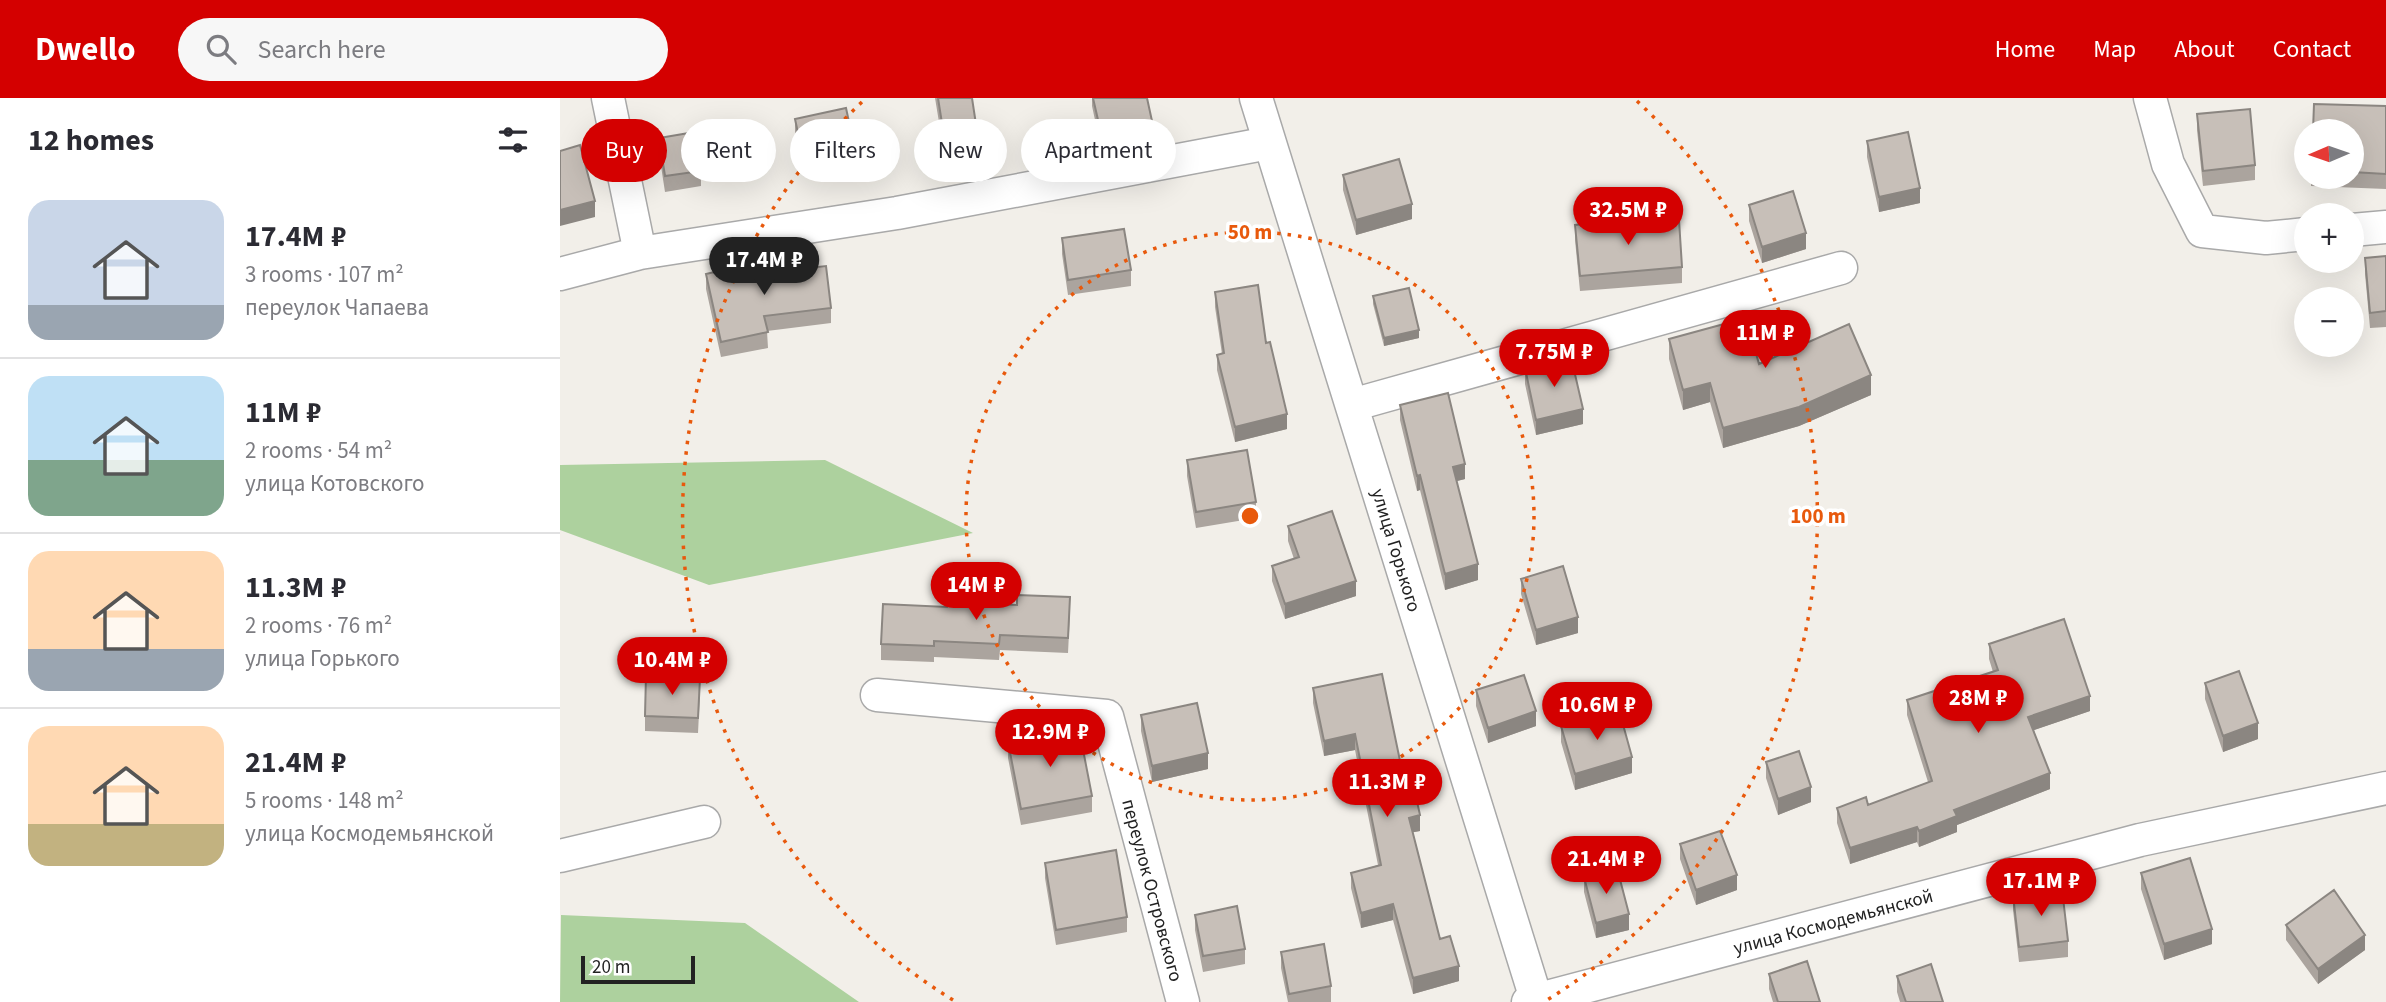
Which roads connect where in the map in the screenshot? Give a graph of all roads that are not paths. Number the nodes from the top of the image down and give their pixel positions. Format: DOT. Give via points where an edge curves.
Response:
graph roads {
  1 [pos="608,98"];
  2 [pos="1256,98"];
  3 [pos="2150,98"];
  4 [pos="1269,143"];
  5 [pos="2386,227"];
  6 [pos="2364,229"];
  7 [pos="2294,235"];
  8 [pos="640,253"];
  9 [pos="1842,268"];
  10 [pos="560,274"];
  11 [pos="1352,405"];
  12 [pos="877,695"];
  13 [pos="2383,798"];
  14 [pos="704,821"];
  15 [pos="560,856"];
  16 [pos="1533,1001"];
  17 [pos="1183,1002"];
  1 -- 8 [label="street"];
  2 -- 4 [label="street, улица Горького"];
  3 -- 7 [label="street" via="2168,164 2202,231 2266,238"];
  4 -- 8 [label="street" via="897,213"];
  4 -- 11 [label="street, улица Горького"];
  5 -- 6 [label="street"];
  8 -- 10 [label="street"];
  9 -- 11 [label="street"];
  11 -- 16 [label="street, улица Горького"];
  12 -- 17 [label="street, переулок Островского" via="1107,716"];
  13 -- 16 [label="street, улица Космодемьянской" via="2140,840"];
  14 -- 15 [label="street"];
}
